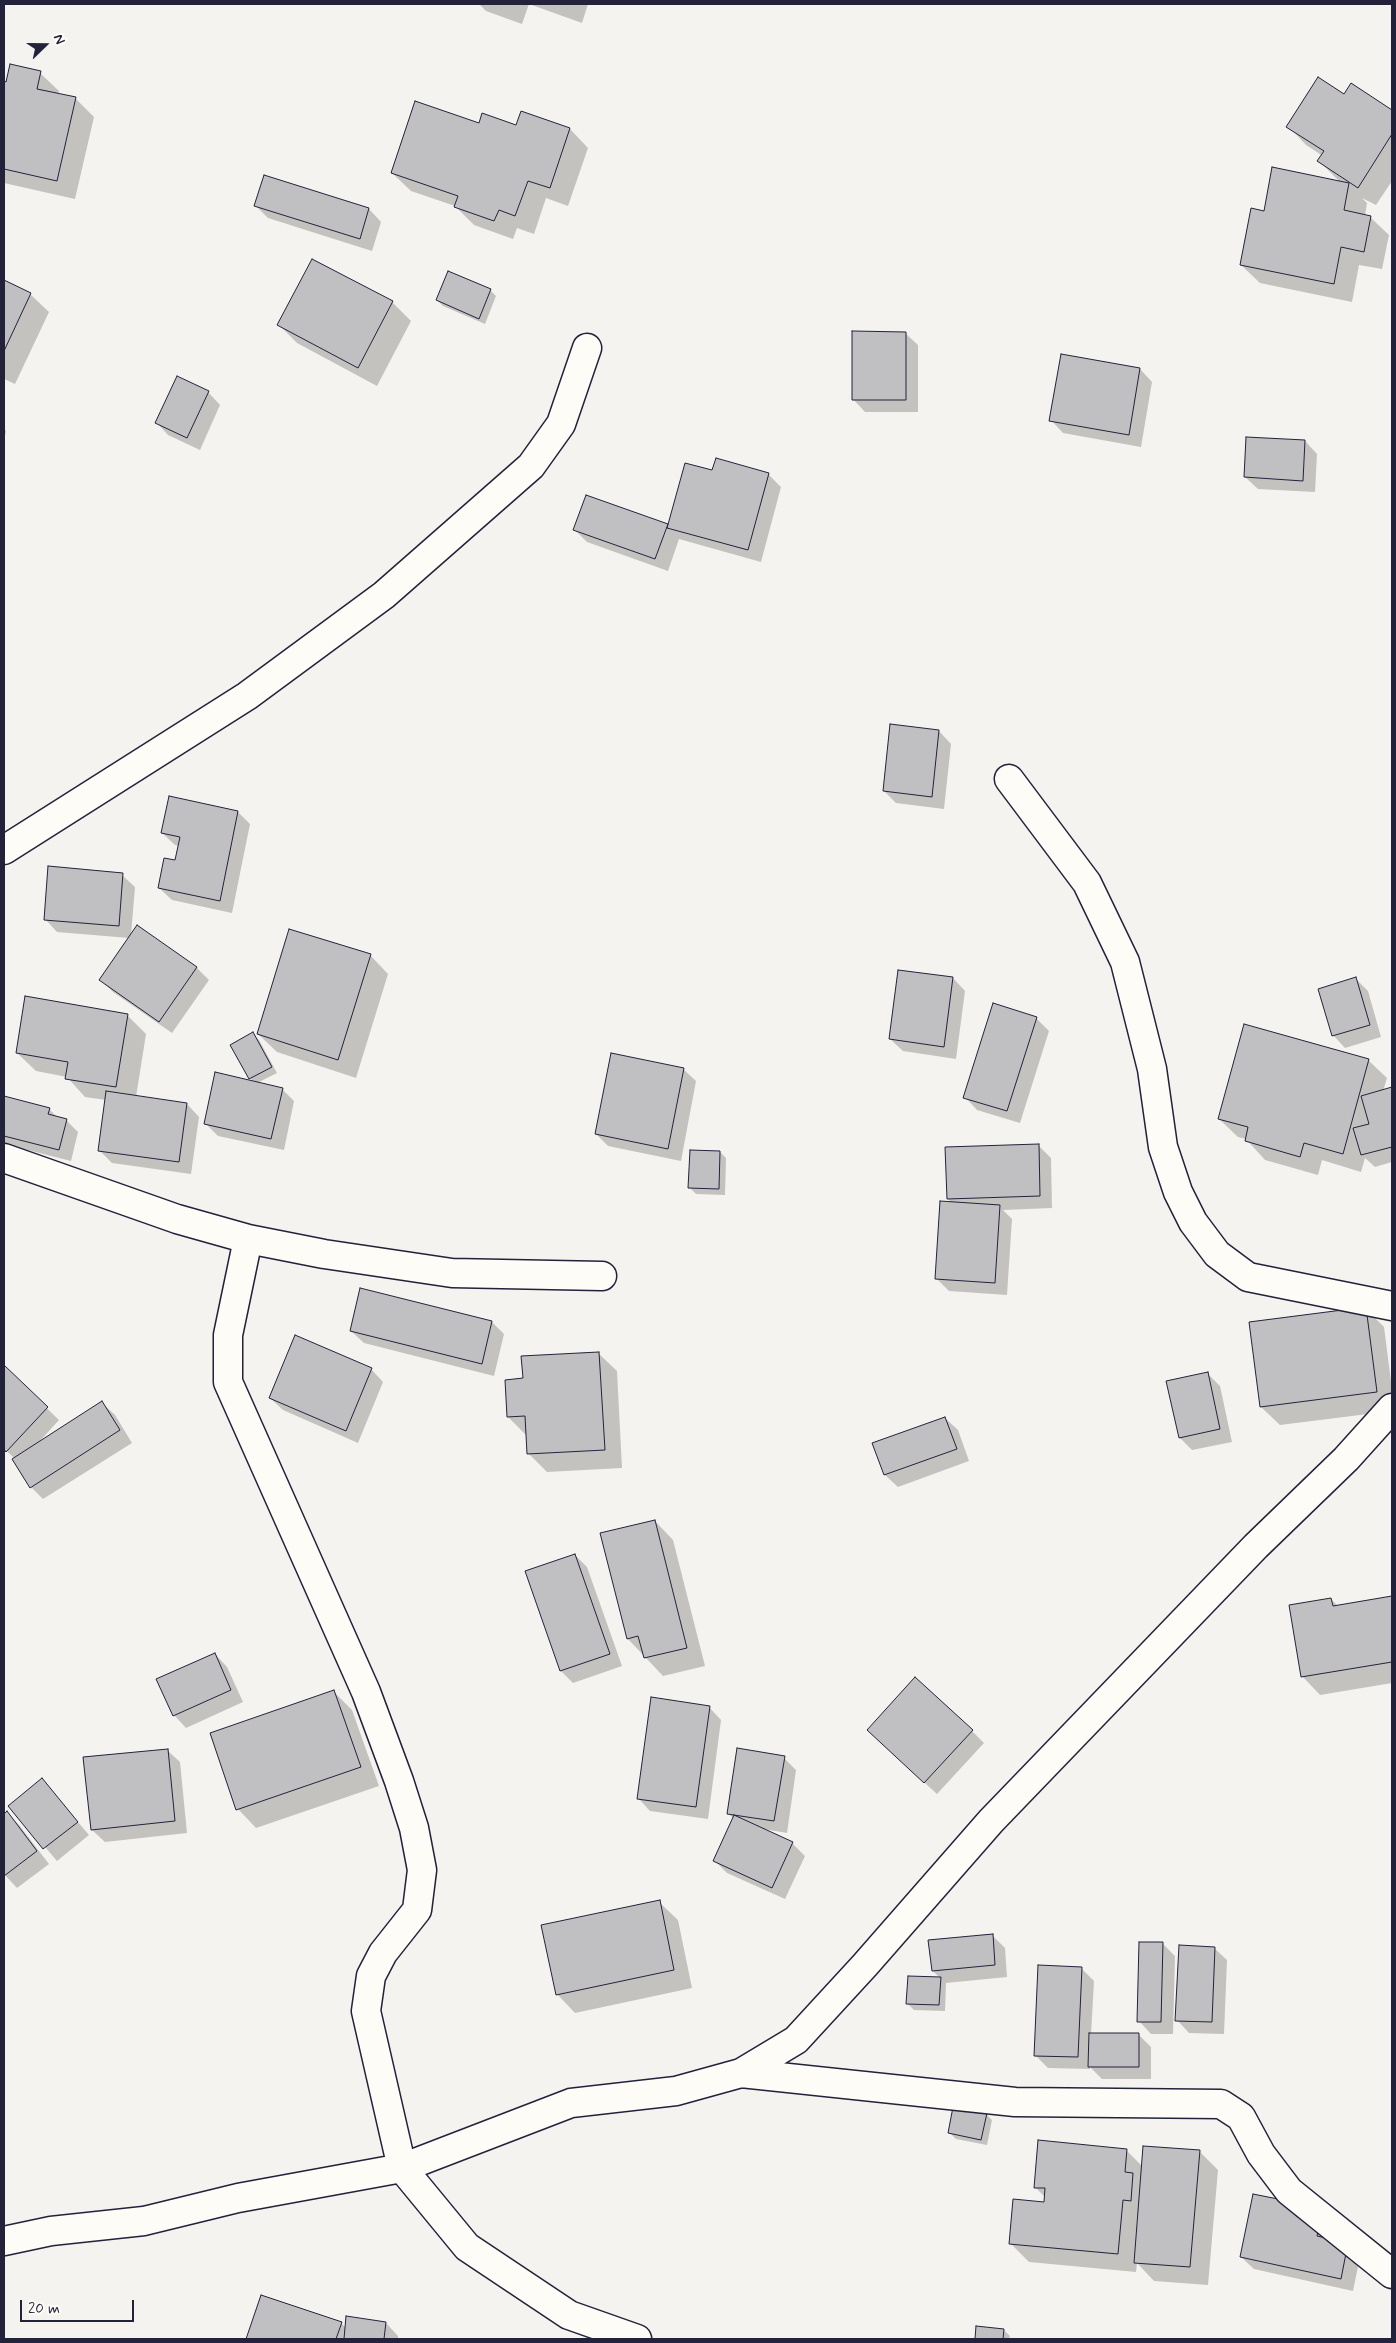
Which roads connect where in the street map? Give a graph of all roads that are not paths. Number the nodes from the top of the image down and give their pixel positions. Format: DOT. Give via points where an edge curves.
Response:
graph roads {
  1 [pos="587,348"];
  2 [pos="1009,779"];
  3 [pos="4,850"];
  4 [pos="4,1158"];
  5 [pos="248,1239"];
  6 [pos="602,1276"];
  7 [pos="1392,1306"];
  8 [pos="1392,1408"];
  9 [pos="741,2073"];
  10 [pos="402,2168"];
  11 [pos="4,2241"];
  12 [pos="1392,2274"];
  13 [pos="637,2339"];
  1 -- 3 [label="street" via="561,424 531,466 384,594 247,696"];
  2 -- 7 [label="street" via="1087,883 1125,962 1152,1069 1163,1147 1178,1192 1217,1254 1248,1277"];
  4 -- 5 [label="street" via="177,1219"];
  5 -- 6 [label="street" via="452,1274"];
  5 -- 10 [label="street" via="228,1334 228,1382 366,1692 414,1828 422,1870 417,1910 383,1953 371,1976 366,2011"];
  8 -- 9 [label="street" via="1346,1459 1256,1546 991,1820 865,1966 796,2040"];
  9 -- 10 [label="street" via="676,2091 571,2103"];
  9 -- 12 [label="street" via="1015,2102 1221,2104 1241,2117 1261,2154 1289,2191"];
  10 -- 11 [label="street" via="238,2198 144,2221 51,2231"];
  10 -- 13 [label="street" via="467,2247 569,2315"];
}
